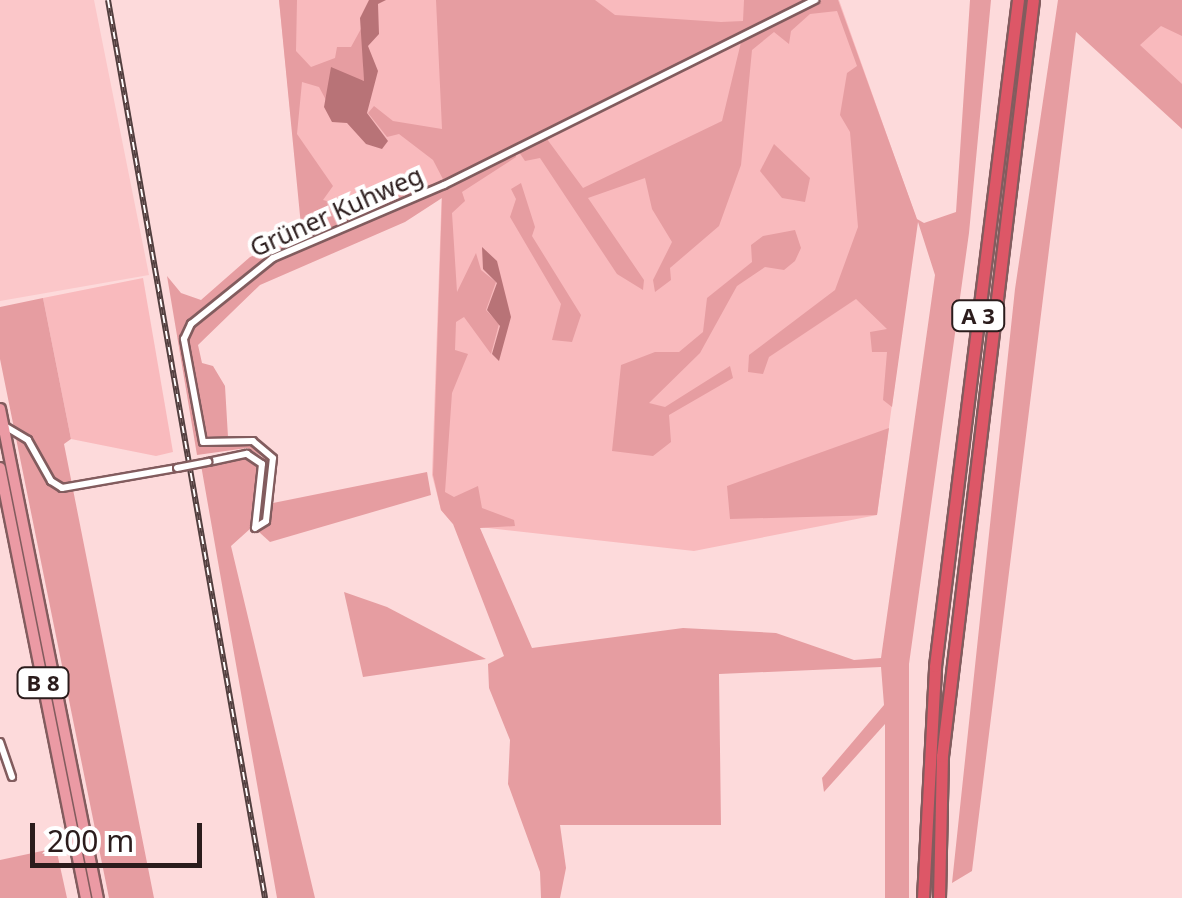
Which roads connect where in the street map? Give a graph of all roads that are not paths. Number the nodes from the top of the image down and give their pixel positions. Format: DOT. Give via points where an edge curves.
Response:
graph roads {
  1 [pos="815,0"];
  2 [pos="1018,0"];
  3 [pos="1032,0"];
  4 [pos="0,409"];
  5 [pos="3,426"];
  6 [pos="0,468"];
  7 [pos="0,742"];
  8 [pos="12,777"];
  9 [pos="86,898"];
  10 [pos="98,898"];
  11 [pos="923,898"];
  12 [pos="939,898"];
  1 -- 5 [label="street, Grüner Kuhweg, bridge" via="444,185 248,272 187,328 203,442 254,441 273,458 263,524 254,528 263,471 258,458 247,454 62,488 28,440"];
  2 -- 11 [label="highway, A 3" via="935,666"];
  3 -- 12 [label="highway, A 3" via="956,628"];
  4 -- 5 [label="main road, B 8"];
  5 -- 10 [label="main road, B 8"];
  6 -- 9 [label="main road, B 8"];
  7 -- 8 [label="street"];
}
